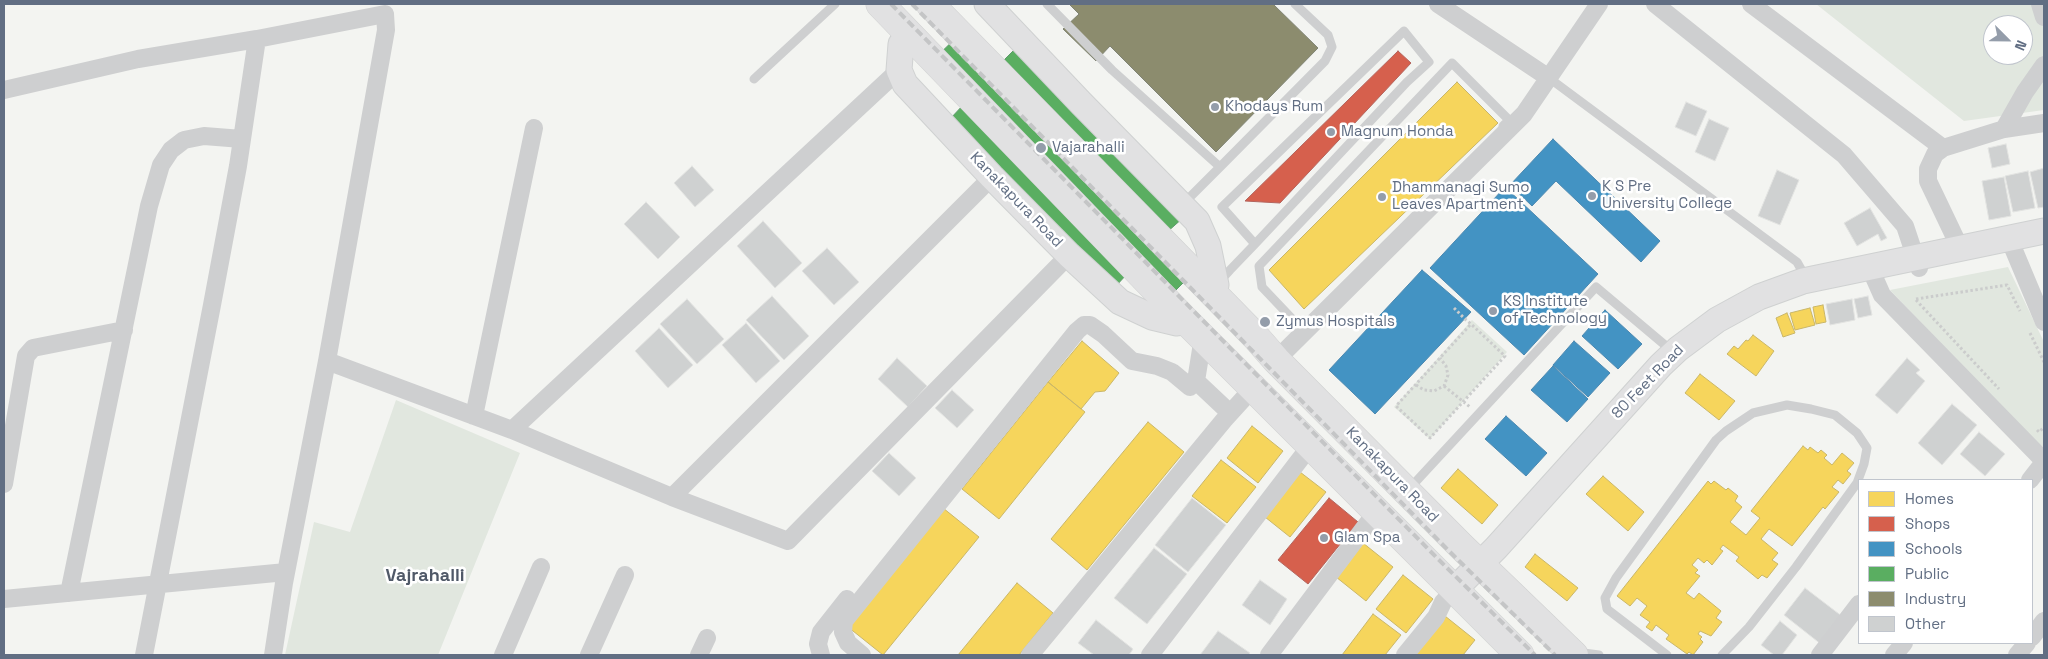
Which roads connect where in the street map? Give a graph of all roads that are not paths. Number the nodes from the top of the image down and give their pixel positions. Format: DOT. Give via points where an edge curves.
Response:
graph roads {
  1 [pos="835,4"];
  2 [pos="880,4"];
  3 [pos="987,4"];
  4 [pos="1047,4"];
  5 [pos="1295,4"];
  6 [pos="1438,4"];
  7 [pos="1599,4"];
  8 [pos="1655,4"];
  9 [pos="1751,4"];
  10 [pos="2040,4"];
  11 [pos="931,5"];
  12 [pos="386,9"];
  13 [pos="2044,17"];
  14 [pos="905,30"];
  15 [pos="257,39"];
  16 [pos="2044,65"];
  17 [pos="899,70"];
  18 [pos="1549,78"];
  19 [pos="754,79"];
  20 [pos="4,90"];
  21 [pos="2044,123"];
  22 [pos="534,128"];
  23 [pos="2004,129"];
  24 [pos="242,139"];
  25 [pos="1943,148"];
  26 [pos="1220,166"];
  27 [pos="992,177"];
  28 [pos="1181,206"];
  29 [pos="2044,231"];
  30 [pos="2044,242"];
  31 [pos="1255,244"];
  32 [pos="1960,248"];
  33 [pos="2013,248"];
  34 [pos="1069,255"];
  35 [pos="1918,262"];
  36 [pos="1874,277"];
  37 [pos="1808,280"];
  38 [pos="1214,289"];
  39 [pos="1183,318"];
  40 [pos="2036,325"];
  41 [pos="1299,326"];
  42 [pos="124,330"];
  43 [pos="1203,338"];
  44 [pos="1674,353"];
  45 [pos="1273,357"];
  46 [pos="328,361"];
  47 [pos="1196,381"];
  48 [pos="1254,387"];
  49 [pos="1230,413"];
  50 [pos="474,416"];
  51 [pos="512,430"];
  52 [pos="1311,445"];
  53 [pos="2044,461"];
  54 [pos="1858,479"];
  55 [pos="2031,479"];
  56 [pos="1858,480"];
  57 [pos="4,484"];
  58 [pos="1407,490"];
  59 [pos="947,494"];
  60 [pos="672,498"];
  61 [pos="1377,511"];
  62 [pos="541,567"];
  63 [pos="1484,569"];
  64 [pos="870,571"];
  65 [pos="286,572"];
  66 [pos="625,575"];
  67 [pos="158,584"];
  68 [pos="69,593"];
  69 [pos="852,593"];
  70 [pos="1460,594"];
  71 [pos="4,599"];
  72 [pos="1858,605"];
  73 [pos="2044,621"];
  74 [pos="2033,636"];
  75 [pos="707,638"];
  76 [pos="1903,644"];
  77 [pos="2026,644"];
  78 [pos="1573,654"];
  79 [pos="144,655"];
  80 [pos="273,655"];
  81 [pos="503,655"];
  82 [pos="589,655"];
  83 [pos="699,655"];
  84 [pos="821,655"];
  85 [pos="862,655"];
  86 [pos="1030,655"];
  87 [pos="1150,655"];
  88 [pos="1269,655"];
  89 [pos="1405,655"];
  90 [pos="1520,655"];
  91 [pos="1599,655"];
  92 [pos="1667,655"];
  93 [pos="1722,655"];
  94 [pos="1820,655"];
  95 [pos="1894,655"];
  96 [pos="2017,655"];
  1 -- 19 [label="lane"];
  2 -- 14 [label="highway"];
  3 -- 28 [label="main road"];
  4 -- 26 [label="lane" via="1112,70"];
  5 -- 26 [label="lane" via="1328,35 1332,47 1325,61"];
  6 -- 18 [label="street"];
  7 -- 18 [label="street"];
  8 -- 35 [label="street" via="1844,155 1905,226"];
  9 -- 25 [label="street"];
  10 -- 13 [label="street"];
  11 -- 14 [label="highway"];
  11 -- 38 [label="highway, Kanakapura Road"];
  12 -- 15 [label="street"];
  12 -- 46 [label="street" via="386,30"];
  14 -- 17 [label="main road"];
  14 -- 39 [label="highway"];
  15 -- 20 [label="street" via="138,60"];
  15 -- 24 [label="street"];
  16 -- 23 [label="street" via="2024,92"];
  17 -- 27 [label="main road, Kanakapura Road" via="905,84"];
  17 -- 51 [label="street"];
  18 -- 37 [label="lane" via="1797,262"];
  18 -- 45 [label="street" via="1524,114"];
  21 -- 23 [label="street"];
  22 -- 50 [label="street"];
  23 -- 25 [label="street"];
  24 -- 42 [label="street" via="204,136 184,140 171,150 161,165 149,206"];
  24 -- 67 [label="street"];
  25 -- 32 [label="street" via="1935,154 1928,169 1928,181"];
  26 -- 28 [label="lane"];
  27 -- 34 [label="main road, Kanakapura Road"];
  27 -- 60 [label="street"];
  28 -- 38 [label="main road" via="1196,221 1208,246"];
  29 -- 32 [label="main road, 80 Feet Road"];
  30 -- 33 [label="main road, 80 Feet Road"];
  31 -- 31 [label="lane" via="1429,62 1404,31 1222,207"];
  31 -- 38 [label="lane"];
  32 -- 35 [label="main road, 80 Feet Road"];
  33 -- 35 [label="main road, 80 Feet Road"];
  33 -- 40 [label="street"];
  34 -- 39 [label="main road, Kanakapura Road" via="1120,302 1152,317 1177,323"];
  34 -- 60 [label="street" via="788,541"];
  35 -- 36 [label="main road, 80 Feet Road"];
  35 -- 37 [label="main road, 80 Feet Road"];
  36 -- 53 [label="street" via="1882,295"];
  36 -- 63 [label="main road, 80 Feet Road" via="1784,298 1742,317 1703,342 1668,373"];
  37 -- 44 [label="main road, 80 Feet Road" via="1737,308"];
  38 -- 45 [label="highway, Kanakapura Road"];
  39 -- 43 [label="highway"];
  41 -- 41 [label="lane" via="1509,120 1452,63 1259,266 1262,287"];
  41 -- 45 [label="lane"];
  42 -- 57 [label="street" via="33,348 26,356"];
  42 -- 68 [label="street"];
  43 -- 47 [label="street"];
  43 -- 48 [label="highway"];
  44 -- 58 [label="lane" via="1596,287"];
  44 -- 63 [label="main road, 80 Feet Road"];
  45 -- 58 [label="highway, Kanakapura Road"];
  46 -- 50 [label="street"];
  46 -- 65 [label="street"];
  47 -- 49 [label="street"];
  47 -- 59 [label="street" via="1190,387 1172,372 1132,361 1103,334 1084,325"];
  48 -- 49 [label="street"];
  48 -- 52 [label="highway"];
  49 -- 86 [label="street"];
  50 -- 51 [label="street"];
  51 -- 60 [label="street"];
  52 -- 61 [label="highway"];
  52 -- 87 [label="street"];
  53 -- 55 [label="street"];
  54 -- 92 [label="lane" via="1867,448 1857,433 1834,415 1811,408 1787,406 1753,413 1716,440 1605,598 1607,609"];
  56 -- 93 [label="lane" via="1796,566"];
  58 -- 63 [label="highway, Kanakapura Road"];
  59 -- 64 [label="street" via="928,500"];
  59 -- 85 [label="street" via="844,621 843,632 848,643"];
  61 -- 70 [label="highway"];
  61 -- 88 [label="street"];
  62 -- 81 [label="street"];
  63 -- 70 [label="main road, 80 Feet Road"];
  63 -- 78 [label="highway, Kanakapura Road"];
  65 -- 67 [label="street"];
  65 -- 80 [label="street"];
  66 -- 82 [label="street"];
  67 -- 68 [label="street"];
  67 -- 79 [label="street"];
  68 -- 71 [label="street"];
  69 -- 84 [label="street" via="821,632 818,644"];
  70 -- 89 [label="street" via="1454,610 1436,617"];
  70 -- 90 [label="highway"];
  72 -- 94 [label="street"];
  73 -- 74 [label="street"];
  75 -- 83 [label="street"];
  76 -- 95 [label="street"];
  77 -- 96 [label="street"];
  78 -- 91 [label="lane"];
}
